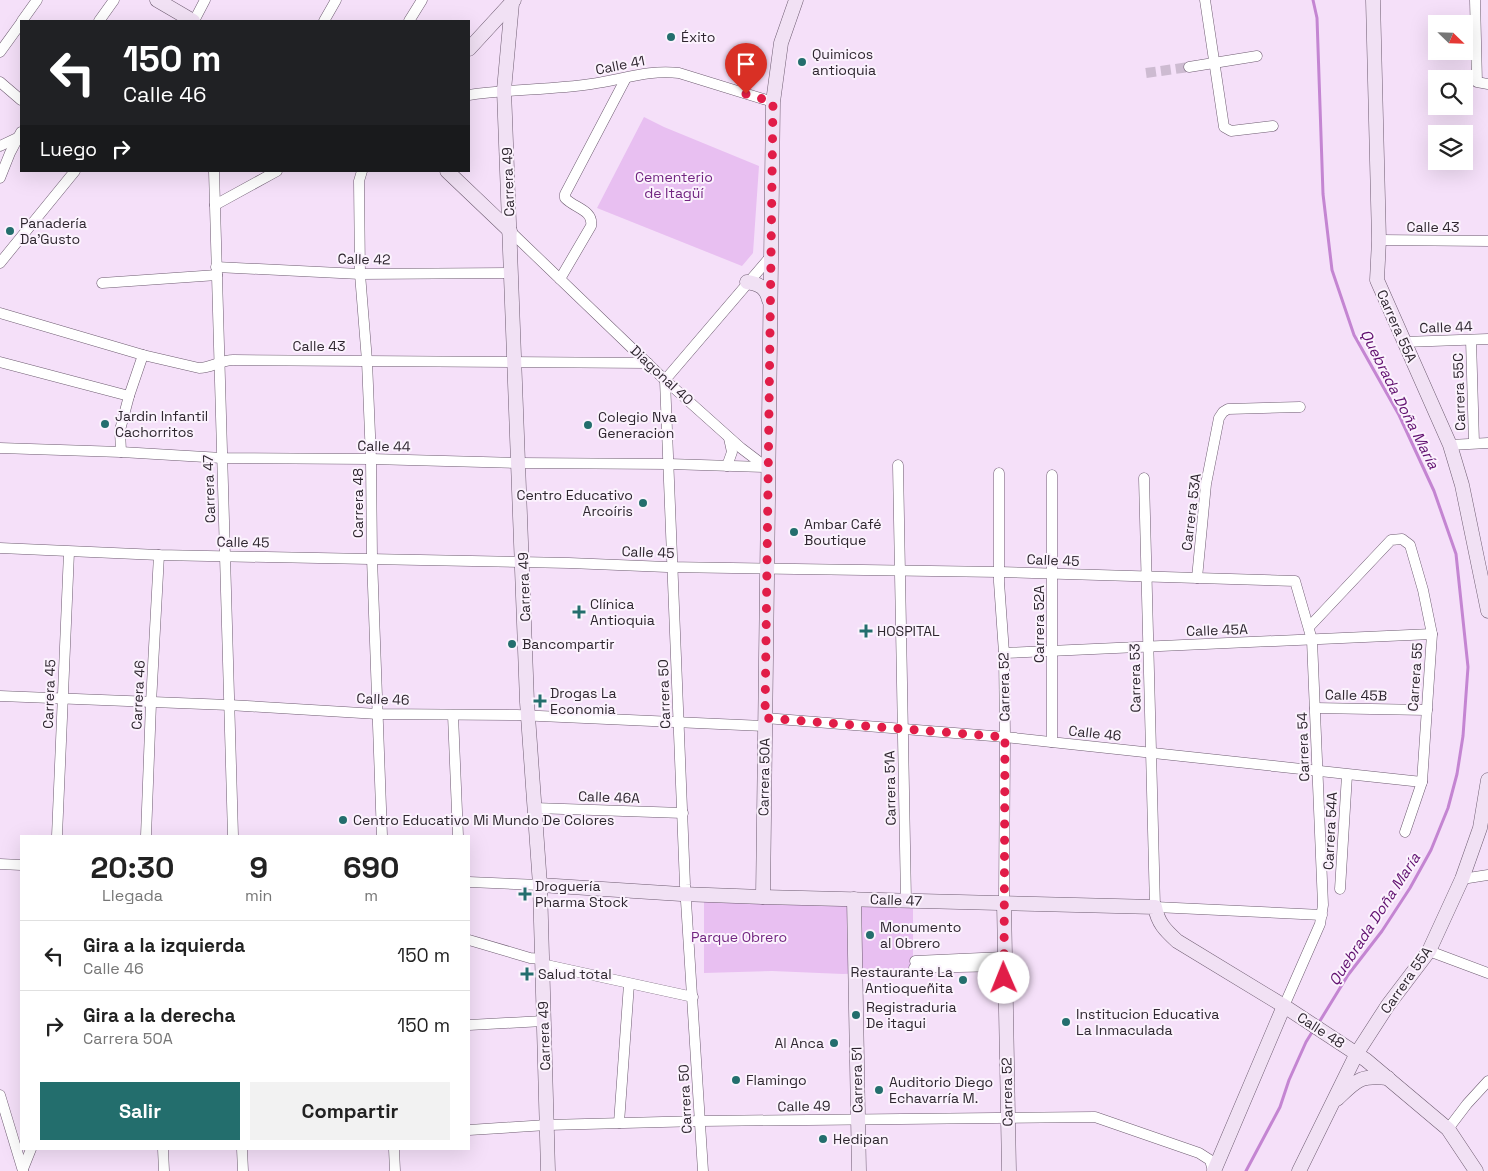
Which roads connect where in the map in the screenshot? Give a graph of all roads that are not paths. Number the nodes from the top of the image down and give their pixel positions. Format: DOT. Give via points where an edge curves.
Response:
graph roads {
  1 [pos="37,0"];
  2 [pos="114,0"];
  3 [pos="157,0"];
  4 [pos="205,0"];
  5 [pos="336,0"];
  6 [pos="422,0"];
  7 [pos="796,0"];
  8 [pos="1204,0"];
  9 [pos="1373,0"];
  10 [pos="1475,0"];
  11 [pos="513,1"];
  12 [pos="23,20"];
  13 [pos="100,20"];
  14 [pos="192,20"];
  15 [pos="195,20"];
  16 [pos="325,20"];
  17 [pos="410,20"];
  18 [pos="20,25"];
  19 [pos="470,48"];
  20 [pos="0,52"];
  21 [pos="1257,56"];
  22 [pos="1214,63"];
  23 [pos="1189,67"];
  24 [pos="626,78"];
  25 [pos="0,82"];
  26 [pos="1488,84"];
  27 [pos="504,90"];
  28 [pos="470,95"];
  29 [pos="20,99"];
  30 [pos="773,102"];
  31 [pos="1273,126"];
  32 [pos="20,135"];
  33 [pos="0,146"];
  34 [pos="73,172"];
  35 [pos="214,172"];
  36 [pos="275,172"];
  37 [pos="362,172"];
  38 [pos="448,172"];
  39 [pos="0,178"];
  40 [pos="215,205"];
  41 [pos="510,231"];
  42 [pos="1379,240"];
  43 [pos="1488,241"];
  44 [pos="771,256"];
  45 [pos="0,264"];
  46 [pos="217,271"];
  47 [pos="511,273"];
  48 [pos="360,274"];
  49 [pos="560,278"];
  50 [pos="747,282"];
  51 [pos="102,283"];
  52 [pos="770,300"];
  53 [pos="0,313"];
  54 [pos="1488,339"];
  55 [pos="1471,340"];
  56 [pos="1404,342"];
  57 [pos="143,355"];
  58 [pos="367,360"];
  59 [pos="0,362"];
  60 [pos="219,362"];
  61 [pos="514,362"];
  62 [pos="648,363"];
  63 [pos="665,380"];
  64 [pos="129,396"];
  65 [pos="1300,407"];
  66 [pos="729,438"];
  67 [pos="1474,443"];
  68 [pos="1488,443"];
  69 [pos="1450,445"];
  70 [pos="0,448"];
  71 [pos="121,452"];
  72 [pos="222,458"];
  73 [pos="371,458"];
  74 [pos="518,464"];
  75 [pos="668,464"];
  76 [pos="898,465"];
  77 [pos="727,466"];
  78 [pos="767,467"];
  79 [pos="999,473"];
  80 [pos="1052,475"];
  81 [pos="1144,478"];
  82 [pos="0,548"];
  83 [pos="69,552"];
  84 [pos="1482,553"];
  85 [pos="159,554"];
  86 [pos="225,556"];
  87 [pos="372,558"];
  88 [pos="523,562"];
  89 [pos="673,567"];
  90 [pos="766,568"];
  91 [pos="900,571"];
  92 [pos="1000,572"];
  93 [pos="1052,574"];
  94 [pos="1146,576"];
  95 [pos="1197,578"];
  96 [pos="1295,580"];
  97 [pos="1488,611"];
  98 [pos="1308,627"];
  99 [pos="1432,634"];
  100 [pos="1312,640"];
  101 [pos="1148,646"];
  102 [pos="1052,650"];
  103 [pos="1004,653"];
  104 [pos="0,696"];
  105 [pos="62,699"];
  106 [pos="151,702"];
  107 [pos="229,705"];
  108 [pos="1315,708"];
  109 [pos="1427,710"];
  110 [pos="378,714"];
  111 [pos="453,715"];
  112 [pos="528,716"];
  113 [pos="765,722"];
  114 [pos="679,724"];
  115 [pos="902,730"];
  116 [pos="1005,737"];
  117 [pos="1052,742"];
  118 [pos="1151,753"];
  119 [pos="1317,772"];
  120 [pos="1347,775"];
  121 [pos="1422,782"];
  122 [pos="1487,789"];
  123 [pos="534,808"];
  124 [pos="683,813"];
  125 [pos="1405,832"];
  126 [pos="57,835"];
  127 [pos="146,835"];
  128 [pos="233,835"];
  129 [pos="382,835"];
  130 [pos="458,835"];
  131 [pos="0,864"];
  132 [pos="20,865"];
  133 [pos="1488,875"];
  134 [pos="1462,880"];
  135 [pos="470,882"];
  136 [pos="540,884"];
  137 [pos="1340,889"];
  138 [pos="686,894"];
  139 [pos="763,898"];
  140 [pos="854,899"];
  141 [pos="906,900"];
  142 [pos="1004,903"];
  143 [pos="1155,907"];
  144 [pos="1322,915"];
  145 [pos="470,940"];
  146 [pos="1429,951"];
  147 [pos="541,962"];
  148 [pos="1004,962"];
  149 [pos="914,964"];
  150 [pos="1488,973"];
  151 [pos="629,984"];
  152 [pos="693,997"];
  153 [pos="1290,1010"];
  154 [pos="543,1021"];
  155 [pos="470,1025"];
  156 [pos="1357,1053"];
  157 [pos="1388,1078"];
  158 [pos="1488,1081"];
  159 [pos="0,1095"];
  160 [pos="1330,1106"];
  161 [pos="1007,1118"];
  162 [pos="858,1119"];
  163 [pos="701,1121"];
  164 [pos="620,1123"];
  165 [pos="547,1125"];
  166 [pos="1448,1129"];
  167 [pos="470,1130"];
  168 [pos="31,1150"];
  169 [pos="163,1150"];
  170 [pos="242,1150"];
  171 [pos="394,1150"];
  172 [pos="23,1170"];
  173 [pos="164,1171"];
  174 [pos="243,1171"];
  175 [pos="395,1171"];
  176 [pos="548,1171"];
  177 [pos="703,1171"];
  178 [pos="859,1171"];
  179 [pos="1009,1171"];
  180 [pos="1214,1171"];
  181 [pos="1299,1171"];
  182 [pos="1476,1171"];
  1 -- 12 [label="street"];
  2 -- 13 [label="street"];
  3 -- 14 [label="street"];
  4 -- 15 [label="street"];
  5 -- 16 [label="street"];
  6 -- 17 [label="street"];
  7 -- 30 [label="street, Carrera 50A" via="781,42"];
  8 -- 22 [label="street"];
  9 -- 42 [label="street, Carrera 55A"];
  10 -- 26 [label="street" via="1477,82"];
  11 -- 19 [label="street"];
  11 -- 27 [label="street, Carrera 49"];
  18 -- 20 [label="street"];
  21 -- 22 [label="street"];
  22 -- 23 [label="street"];
  22 -- 31 [label="street" via="1224,127 1231,131"];
  24 -- 27 [label="street, Calle 41"];
  24 -- 30 [label="street, Calle 41" via="652,72 679,73"];
  24 -- 49 [label="street" via="565,194 568,202 590,215 592,220"];
  25 -- 29 [label="street"];
  27 -- 28 [label="street, Calle 41"];
  27 -- 41 [label="street, Carrera 49"];
  30 -- 44 [label="street, Carrera 50A"];
  32 -- 33 [label="street"];
  32 -- 39 [label="street"];
  34 -- 45 [label="street"];
  35 -- 40 [label="street, Carrera 47"];
  36 -- 40 [label="street"];
  37 -- 48 [label="street, Carrera 48" via="359,181"];
  38 -- 41 [label="street, Diagonal 40"];
  40 -- 46 [label="street, Carrera 47"];
  41 -- 47 [label="street, Carrera 49"];
  41 -- 49 [label="street, Diagonal 40"];
  42 -- 43 [label="street, Calle 43"];
  42 -- 56 [label="street, Carrera 55A" via="1377,280"];
  44 -- 50 [label="street"];
  44 -- 52 [label="street, Carrera 50A"];
  46 -- 48 [label="street, Calle 42"];
  46 -- 51 [label="street, Calle 42"];
  46 -- 60 [label="street, Carrera 47"];
  47 -- 48 [label="street, Calle 42"];
  47 -- 61 [label="street, Carrera 49"];
  48 -- 58 [label="street, Carrera 48"];
  49 -- 62 [label="street, Diagonal 40"];
  50 -- 52 [label="street" via="763,287"];
  50 -- 63 [label="street"];
  52 -- 78 [label="street, Carrera 50A"];
  53 -- 57 [label="street, Calle 43"];
  54 -- 55 [label="street, Calle 44"];
  55 -- 56 [label="street, Calle 44"];
  55 -- 67 [label="street, Carrera 55C"];
  56 -- 69 [label="street, Carrera 55A"];
  57 -- 60 [label="street, Calle 43" via="199,368"];
  57 -- 64 [label="street"];
  58 -- 60 [label="street, Calle 43"];
  58 -- 61 [label="street, Calle 43"];
  58 -- 73 [label="street, Carrera 48"];
  59 -- 64 [label="street"];
  60 -- 72 [label="street, Carrera 47"];
  61 -- 62 [label="street, Calle 43"];
  61 -- 74 [label="street, Carrera 49"];
  62 -- 63 [label="street, Diagonal 40"];
  63 -- 66 [label="street, Diagonal 40"];
  63 -- 75 [label="street, Carrera 50"];
  64 -- 71 [label="street" via="120,430"];
  65 -- 95 [label="street, Carrera 53A" via="1228,409 1219,418 1206,484"];
  66 -- 77 [label="street" via="732,452"];
  66 -- 78 [label="street, Diagonal 40"];
  67 -- 68 [label="street"];
  67 -- 69 [label="street"];
  69 -- 84 [label="street, Carrera 55A"];
  70 -- 71 [label="street, Calle 44"];
  71 -- 72 [label="street, Calle 44"];
  72 -- 73 [label="street, Calle 44"];
  72 -- 86 [label="street, Carrera 47"];
  73 -- 74 [label="street, Calle 44"];
  73 -- 87 [label="street, Carrera 48"];
  74 -- 75 [label="street, Calle 44"];
  74 -- 88 [label="street, Carrera 49"];
  75 -- 77 [label="street, Calle 44"];
  75 -- 89 [label="street, Carrera 50"];
  76 -- 91 [label="street, Carrera 51A"];
  77 -- 78 [label="street, Calle 44"];
  78 -- 90 [label="street, Carrera 50A"];
  79 -- 92 [label="street, Carrera 52"];
  80 -- 93 [label="street, Carrera 52A"];
  81 -- 94 [label="street, Carrera 53"];
  82 -- 83 [label="street, Calle 45"];
  83 -- 85 [label="street, Calle 45"];
  83 -- 105 [label="street, Carrera 45"];
  84 -- 97 [label="street, Carrera 55A"];
  85 -- 86 [label="street, Calle 45"];
  85 -- 106 [label="street, Carrera 46"];
  86 -- 87 [label="street, Calle 45"];
  86 -- 107 [label="street, Carrera 47"];
  87 -- 88 [label="street, Calle 45"];
  87 -- 110 [label="street, Carrera 48"];
  88 -- 89 [label="street, Calle 45"];
  88 -- 112 [label="street, Carrera 49"];
  89 -- 90 [label="street, Calle 45"];
  89 -- 114 [label="street, Carrera 50"];
  90 -- 91 [label="street, Calle 45"];
  90 -- 113 [label="street, Carrera 50A"];
  91 -- 92 [label="street, Calle 45"];
  91 -- 115 [label="street, Carrera 51A"];
  92 -- 93 [label="street, Calle 45"];
  92 -- 103 [label="street, Carrera 52"];
  93 -- 94 [label="street, Calle 45"];
  93 -- 102 [label="street, Carrera 52A"];
  94 -- 95 [label="street, Calle 45"];
  94 -- 101 [label="street, Carrera 53"];
  95 -- 96 [label="street, Calle 45"];
  96 -- 98 [label="street, Carrera 54"];
  98 -- 99 [label="street, Carrera 55" via="1391,540 1402,539 1410,545"];
  98 -- 100 [label="street, Carrera 54"];
  99 -- 100 [label="street, Calle 45A"];
  99 -- 109 [label="street, Carrera 55"];
  100 -- 101 [label="street, Calle 45A"];
  100 -- 108 [label="street, Carrera 54"];
  101 -- 102 [label="street, Calle 45A"];
  101 -- 118 [label="street, Carrera 53"];
  102 -- 103 [label="street, Calle 45A"];
  102 -- 117 [label="street, Carrera 52A"];
  103 -- 116 [label="street, Carrera 52"];
  104 -- 105 [label="street, Calle 46"];
  105 -- 106 [label="street, Calle 46"];
  105 -- 126 [label="street, Carrera 45"];
  106 -- 107 [label="street, Calle 46"];
  106 -- 127 [label="street, Carrera 46"];
  107 -- 110 [label="street, Calle 46"];
  107 -- 128 [label="street, Carrera 47"];
  108 -- 109 [label="street, Calle 45B"];
  108 -- 119 [label="street, Carrera 54"];
  109 -- 121 [label="street, Carrera 55"];
  110 -- 111 [label="street, Calle 46"];
  110 -- 129 [label="street, Carrera 48"];
  111 -- 112 [label="street, Calle 46"];
  111 -- 130 [label="street"];
  112 -- 114 [label="street, Calle 46"];
  112 -- 123 [label="street, Carrera 49"];
  113 -- 114 [label="street, Calle 46"];
  113 -- 115 [label="street, Calle 46"];
  113 -- 139 [label="street, Carrera 50A"];
  114 -- 124 [label="street, Carrera 50"];
  115 -- 116 [label="street, Calle 46"];
  115 -- 141 [label="street, Carrera 51A"];
  116 -- 117 [label="street, Calle 46"];
  116 -- 142 [label="street, Carrera 52"];
  117 -- 118 [label="street, Calle 46"];
  118 -- 119 [label="street, Calle 46"];
  118 -- 143 [label="street, Carrera 53"];
  119 -- 120 [label="street, Calle 46"];
  119 -- 144 [label="street, Carrera 54"];
  120 -- 121 [label="street, Calle 46"];
  120 -- 137 [label="street, Carrera 54A"];
  121 -- 125 [label="street, Carrera 55"];
  122 -- 134 [label="street, Carrera 55A" via="1480,828"];
  123 -- 124 [label="street, Calle 46A"];
  123 -- 136 [label="street, Carrera 49"];
  124 -- 138 [label="street, Carrera 50"];
  131 -- 132 [label="street"];
  133 -- 134 [label="street"];
  134 -- 146 [label="street, Carrera 55A"];
  135 -- 136 [label="street, Calle 47"];
  136 -- 138 [label="street, Calle 47"];
  136 -- 147 [label="street, Carrera 49"];
  138 -- 139 [label="street, Calle 47"];
  138 -- 152 [label="street, Carrera 50"];
  139 -- 140 [label="street, Calle 47"];
  140 -- 141 [label="street, Calle 47"];
  140 -- 162 [label="street, Carrera 51"];
  141 -- 142 [label="street, Calle 47"];
  142 -- 143 [label="street, Calle 47"];
  142 -- 148 [label="street, Carrera 52"];
  143 -- 144 [label="street, Calle 47"];
  143 -- 153 [label="street, Calle 48" via="1164,929 1178,941"];
  144 -- 153 [label="street"];
  145 -- 147 [label="street"];
  146 -- 150 [label="street"];
  146 -- 156 [label="street, Carrera 55A"];
  147 -- 151 [label="street"];
  147 -- 154 [label="street, Carrera 49"];
  148 -- 149 [label="street"];
  148 -- 161 [label="street, Carrera 52"];
  151 -- 152 [label="street"];
  151 -- 164 [label="street"];
  152 -- 163 [label="street, Carrera 50"];
  153 -- 156 [label="street, Calle 48"];
  153 -- 180 [label="street"];
  154 -- 155 [label="street"];
  154 -- 165 [label="street, Carrera 49"];
  156 -- 157 [label="street, Calle 48"];
  156 -- 160 [label="street, Carrera 55A"];
  157 -- 160 [label="street" via="1364,1078"];
  157 -- 166 [label="street, Calle 48"];
  158 -- 166 [label="street"];
  159 -- 172 [label="street"];
  160 -- 181 [label="street, Carrera 55A"];
  161 -- 162 [label="street, Calle 49"];
  161 -- 179 [label="street, Carrera 52"];
  161 -- 180 [label="street, Calle 49" via="1094,1117 1199,1154 1210,1160"];
  162 -- 163 [label="street, Calle 49"];
  162 -- 178 [label="street, Carrera 51"];
  163 -- 164 [label="street, Calle 49"];
  163 -- 177 [label="street, Carrera 50"];
  164 -- 165 [label="street, Calle 49"];
  165 -- 167 [label="street, Calle 49"];
  165 -- 176 [label="street, Carrera 49"];
  166 -- 182 [label="street, Calle 48"];
  168 -- 172 [label="street"];
  169 -- 173 [label="street"];
  170 -- 174 [label="street"];
  171 -- 175 [label="street"];
}
